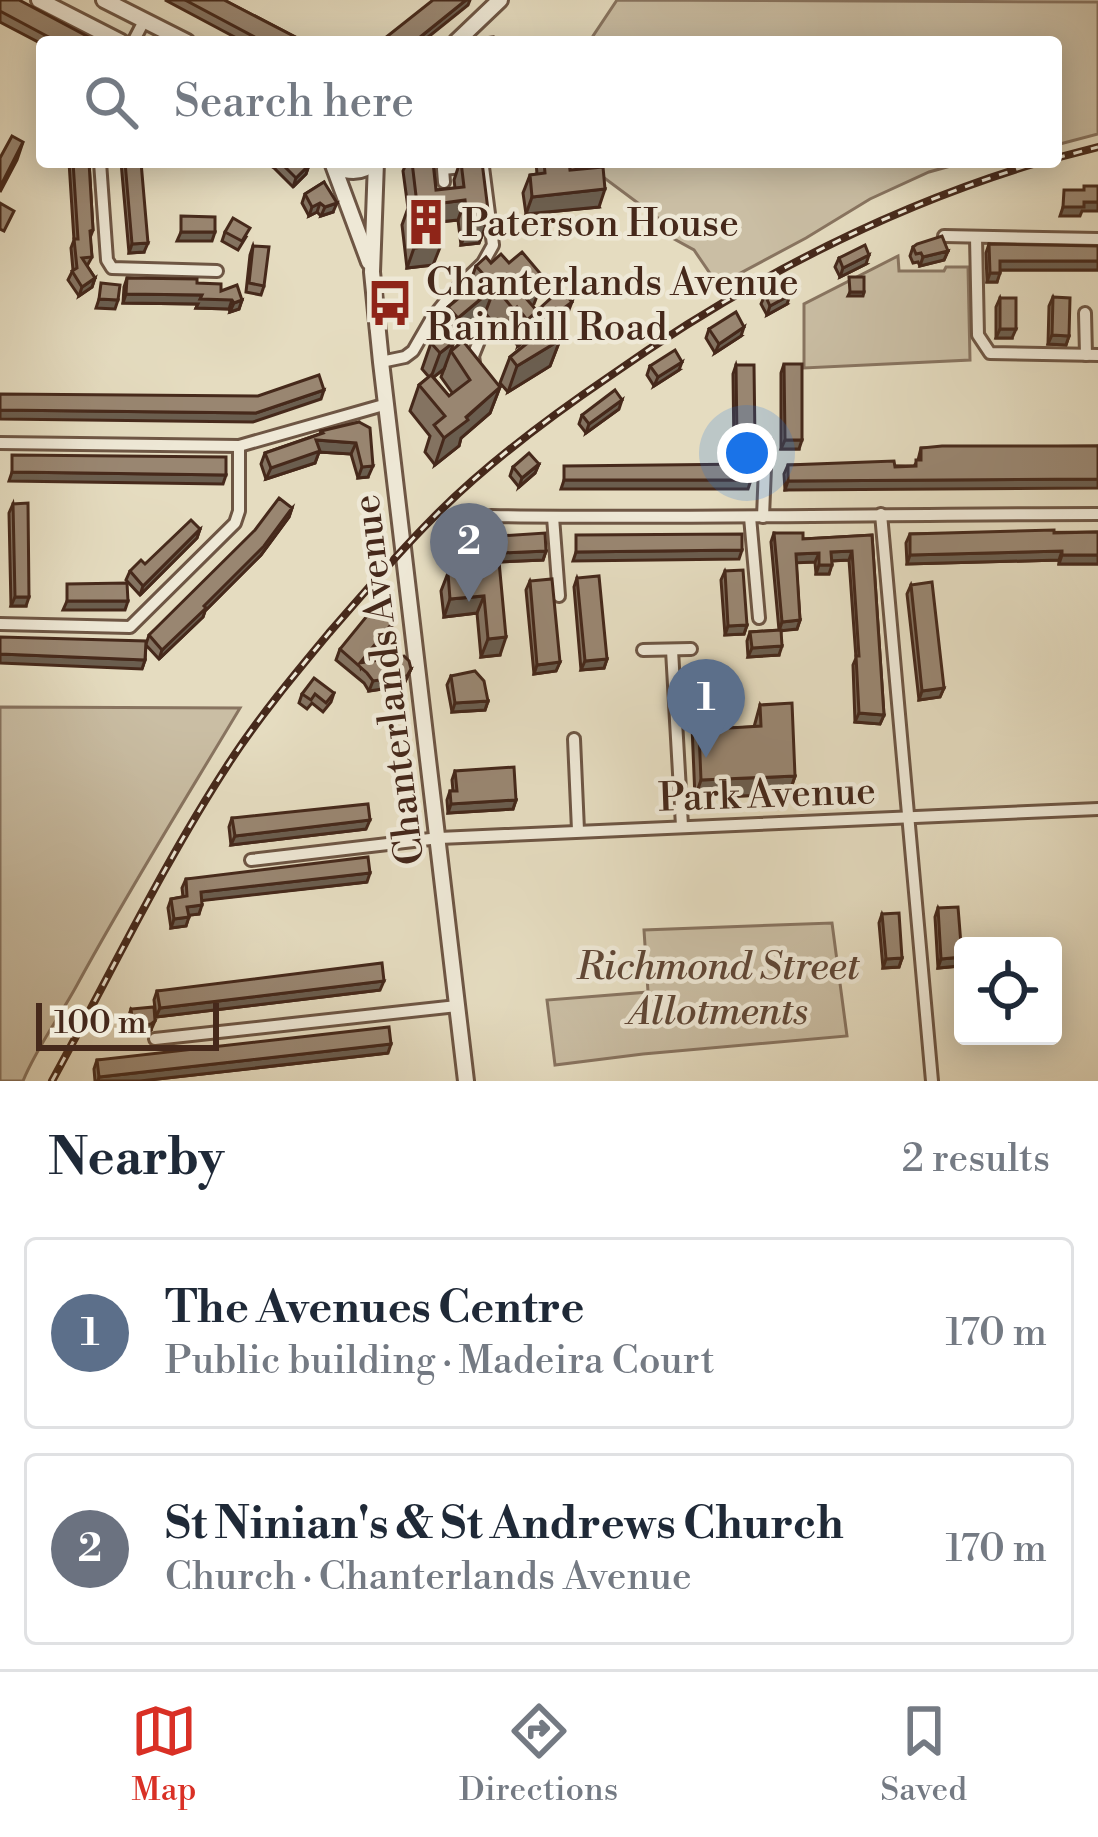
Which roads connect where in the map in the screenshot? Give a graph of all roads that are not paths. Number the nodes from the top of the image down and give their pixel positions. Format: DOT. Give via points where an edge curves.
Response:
graph roads {
  1 [pos="39,0"];
  2 [pos="104,0"];
  3 [pos="500,0"];
  4 [pos="144,21"];
  5 [pos="109,36"];
  6 [pos="136,36"];
  7 [pos="175,36"];
  8 [pos="462,36"];
  9 [pos="100,168"];
  10 [pos="335,168"];
  11 [pos="375,168"];
  12 [pos="453,168"];
  13 [pos="483,168"];
  14 [pos="443,182"];
  15 [pos="944,236"];
  16 [pos="976,237"];
  17 [pos="1098,238"];
  18 [pos="217,271"];
  19 [pos="372,272"];
  20 [pos="1085,314"];
  21 [pos="479,340"];
  22 [pos="420,344"];
  23 [pos="439,354"];
  24 [pos="1092,355"];
  25 [pos="458,356"];
  26 [pos="472,356"];
  27 [pos="381,362"];
  28 [pos="480,370"];
  29 [pos="387,404"];
  30 [pos="766,442"];
  31 [pos="0,443"];
  32 [pos="239,446"];
  33 [pos="881,514"];
  34 [pos="1098,514"];
  35 [pos="491,516"];
  36 [pos="553,517"];
  37 [pos="756,517"];
  38 [pos="559,596"];
  39 [pos="759,618"];
  40 [pos="0,624"];
  41 [pos="691,649"];
  42 [pos="643,650"];
  43 [pos="672,650"];
  44 [pos="574,739"];
  45 [pos="1098,809"];
  46 [pos="909,818"];
  47 [pos="682,826"];
  48 [pos="578,830"];
  49 [pos="439,838"];
  50 [pos="251,860"];
  51 [pos="458,1006"];
  52 [pos="155,1039"];
  53 [pos="466,1081"];
  54 [pos="932,1081"];
  1 -- 5 [label="street"];
  2 -- 4 [label="street"];
  3 -- 8 [label="street"];
  4 -- 6 [label="street"];
  4 -- 7 [label="street"];
  9 -- 18 [label="street" via="112,268"];
  10 -- 19 [label="street, Chanterlands Avenue"];
  11 -- 19 [label="street, Chanterlands Avenue"];
  12 -- 14 [label="street" via="443,169"];
  13 -- 22 [label="street" via="493,245 432,317"];
  15 -- 16 [label="street"];
  16 -- 17 [label="street"];
  16 -- 24 [label="street" via="978,335 990,352"];
  19 -- 27 [label="street, Chanterlands Avenue"];
  20 -- 24 [label="street"];
  21 -- 26 [label="street"];
  22 -- 23 [label="street"];
  22 -- 27 [label="street"];
  25 -- 26 [label="street"];
  26 -- 28 [label="street"];
  27 -- 29 [label="street, Chanterlands Avenue"];
  29 -- 32 [label="street"];
  29 -- 49 [label="street, Chanterlands Avenue"];
  30 -- 37 [label="street"];
  31 -- 32 [label="street"];
  32 -- 40 [label="street" via="235,523 130,627"];
  33 -- 34 [label="street"];
  33 -- 37 [label="street"];
  33 -- 46 [label="street"];
  35 -- 36 [label="street"];
  36 -- 37 [label="street"];
  36 -- 38 [label="street"];
  37 -- 39 [label="street"];
  41 -- 43 [label="street"];
  42 -- 43 [label="street"];
  43 -- 47 [label="street"];
  44 -- 48 [label="street"];
  45 -- 46 [label="street, Park Avenue"];
  46 -- 47 [label="street, Park Avenue"];
  46 -- 54 [label="street"];
  47 -- 48 [label="street, Park Avenue"];
  48 -- 49 [label="street, Park Avenue"];
  49 -- 50 [label="street, Park Avenue"];
  49 -- 51 [label="street, Chanterlands Avenue"];
  51 -- 52 [label="street"];
  51 -- 53 [label="street, Chanterlands Avenue"];
}
